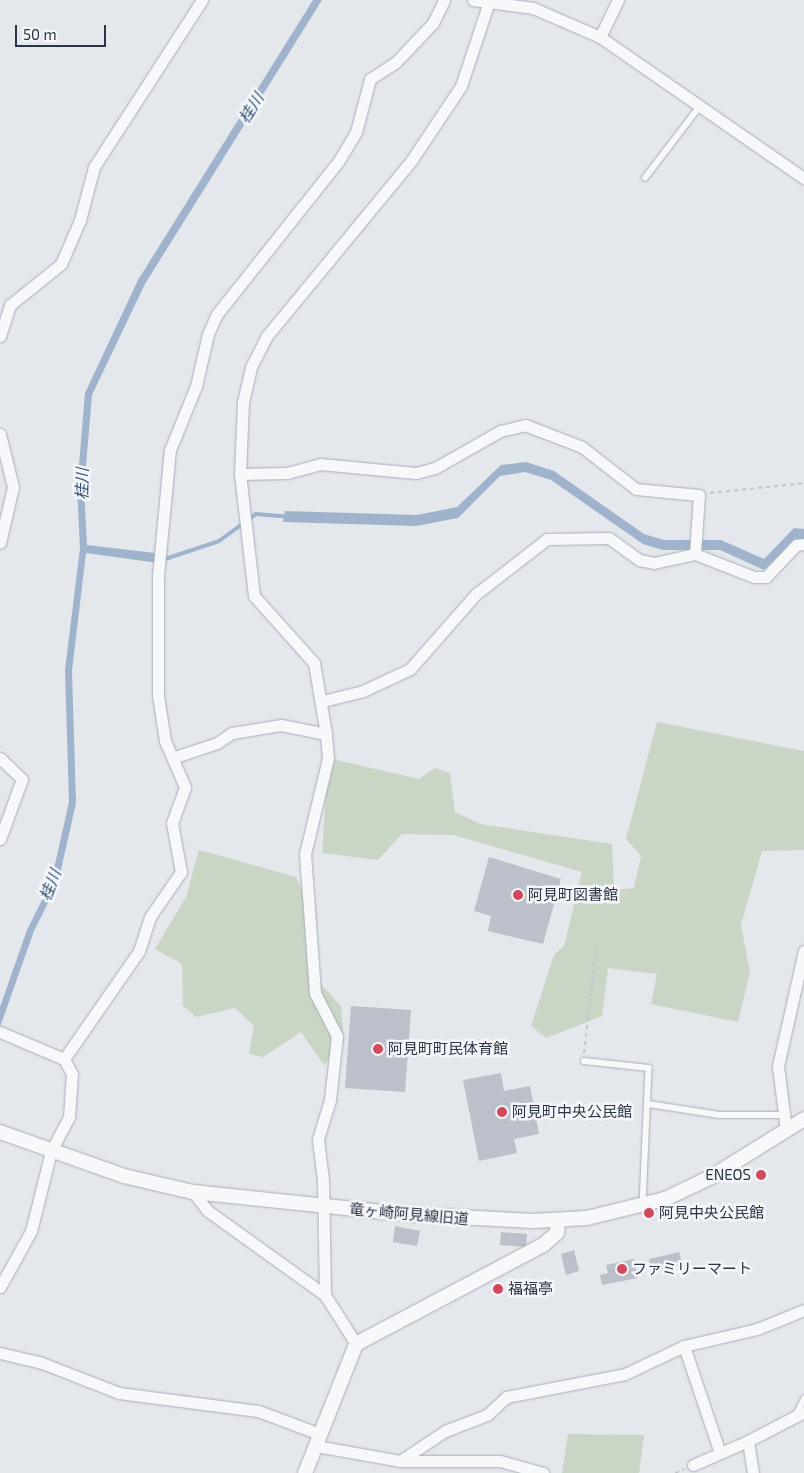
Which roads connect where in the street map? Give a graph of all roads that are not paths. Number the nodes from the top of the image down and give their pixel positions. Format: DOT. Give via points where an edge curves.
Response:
graph roads {
  1 [pos="202,0"];
  2 [pos="444,0"];
  3 [pos="618,0"];
  4 [pos="479,1"];
  5 [pos="600,36"];
  6 [pos="702,104"];
  7 [pos="645,178"];
  8 [pos="804,178"];
  9 [pos="0,336"];
  10 [pos="0,434"];
  11 [pos="240,474"];
  12 [pos="0,543"];
  13 [pos="804,544"];
  14 [pos="695,554"];
  15 [pos="323,700"];
  16 [pos="326,734"];
  17 [pos="174,757"];
  18 [pos="0,758"];
  19 [pos="0,839"];
  20 [pos="804,951"];
  21 [pos="0,1032"];
  22 [pos="64,1059"];
  23 [pos="584,1061"];
  24 [pos="649,1104"];
  25 [pos="783,1115"];
  26 [pos="804,1118"];
  27 [pos="786,1130"];
  28 [pos="0,1132"];
  29 [pos="51,1151"];
  30 [pos="193,1192"];
  31 [pos="322,1206"];
  32 [pos="643,1206"];
  33 [pos="558,1221"];
  34 [pos="0,1286"];
  35 [pos="325,1295"];
  36 [pos="804,1310"];
  37 [pos="356,1344"];
  38 [pos="684,1346"];
  39 [pos="0,1353"];
  40 [pos="804,1399"];
  41 [pos="800,1413"];
  42 [pos="318,1440"];
  43 [pos="748,1440"];
  44 [pos="720,1453"];
  45 [pos="400,1462"];
  46 [pos="692,1465"];
  47 [pos="305,1473"];
  48 [pos="543,1473"];
  49 [pos="754,1473"];
  1 -- 9 [label="street" via="94,167 80,220 61,264 10,305"];
  2 -- 17 [label="street" via="433,23 396,62 370,79 356,132 338,162 223,306 208,334 196,386 170,450 158,576 158,695 165,741"];
  3 -- 5 [label="street"];
  4 -- 5 [label="street" via="533,8"];
  4 -- 11 [label="street" via="471,64 443,114 411,161 266,337 251,366 243,402"];
  5 -- 6 [label="street"];
  6 -- 7 [label="lane"];
  6 -- 8 [label="street"];
  10 -- 12 [label="street" via="13,487"];
  11 -- 14 [label="street" via="287,473 320,464 416,473 435,468 500,431 525,425 582,447 636,489 699,495"];
  11 -- 15 [label="street" via="254,596 314,663"];
  13 -- 14 [label="street" via="796,545 766,577 754,577"];
  14 -- 15 [label="street" via="654,563 639,560 608,538 547,539 476,594 410,669 363,691"];
  15 -- 16 [label="street"];
  16 -- 17 [label="street" via="280,725 232,733 217,743"];
  16 -- 31 [label="street" via="328,758 305,854 315,993 337,1036 330,1100 318,1139"];
  17 -- 22 [label="street" via="185,787 172,823 181,872 150,917 139,951"];
  18 -- 19 [label="street" via="22,779"];
  20 -- 25 [label="street" via="778,1066"];
  21 -- 22 [label="street"];
  22 -- 29 [label="street" via="72,1074 71,1106"];
  23 -- 24 [label="lane" via="650,1068"];
  24 -- 25 [label="lane" via="719,1114"];
  24 -- 32 [label="lane"];
  25 -- 27 [label="street"];
  26 -- 27 [label="street, 竜ヶ崎阿見線旧道"];
  27 -- 32 [label="street, 竜ヶ崎阿見線旧道" via="704,1181"];
  28 -- 29 [label="street, 竜ヶ崎阿見線旧道"];
  29 -- 30 [label="street, 竜ヶ崎阿見線旧道" via="148,1184"];
  29 -- 34 [label="street" via="31,1231"];
  30 -- 31 [label="street, 竜ヶ崎阿見線旧道"];
  30 -- 35 [label="street" via="208,1211"];
  31 -- 33 [label="street, 竜ヶ崎阿見線旧道" via="463,1219"];
  31 -- 35 [label="street"];
  32 -- 33 [label="street, 竜ヶ崎阿見線旧道"];
  33 -- 37 [label="street" via="557,1234 543,1245"];
  35 -- 37 [label="street"];
  36 -- 38 [label="street" via="757,1329"];
  37 -- 42 [label="street"];
  38 -- 44 [label="street"];
  38 -- 45 [label="street" via="625,1374 506,1397 487,1415 445,1431"];
  39 -- 42 [label="street" via="42,1363 119,1394 258,1411"];
  40 -- 41 [label="lane"];
  41 -- 43 [label="street"];
  42 -- 45 [label="street"];
  42 -- 47 [label="street"];
  43 -- 44 [label="street"];
  43 -- 49 [label="street"];
  44 -- 46 [label="street"];
  45 -- 48 [label="street" via="500,1461"];
}
